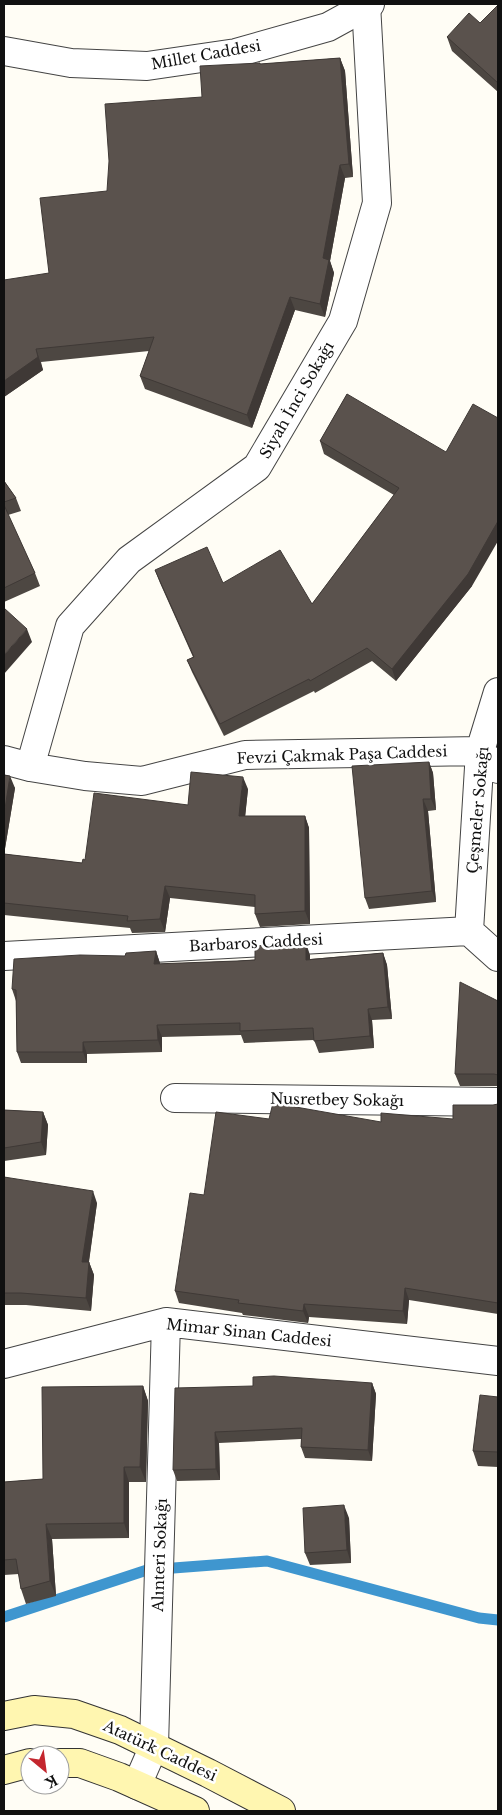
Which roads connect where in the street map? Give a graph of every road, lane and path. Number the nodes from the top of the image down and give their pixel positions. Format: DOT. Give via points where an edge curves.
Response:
graph roads {
  1 [pos="367,4"];
  2 [pos="4,52"];
  3 [pos="498,692"];
  4 [pos="4,760"];
  5 [pos="489,760"];
  6 [pos="30,767"];
  7 [pos="469,931"];
  8 [pos="498,957"];
  9 [pos="4,958"];
  10 [pos="175,1098"];
  11 [pos="498,1102"];
  12 [pos="166,1322"];
  13 [pos="498,1361"];
  14 [pos="4,1364"];
  15 [pos="4,1716"];
  16 [pos="154,1746"];
  17 [pos="70,1763"];
  18 [pos="20,1766"];
  19 [pos="4,1770"];
  20 [pos="137,1785"];
  21 [pos="195,1811"];
  22 [pos="281,1811"];
  1 -- 2 [label="street, Millet Caddesi" via="328,28 236,52 147,66 71,63"];
  1 -- 6 [label="street, Siyah İnci Sokağı" via="377,203 343,321 258,467 129,560 70,626"];
  3 -- 5 [label="street, Çeşmeler Sokağı"];
  4 -- 6 [label="street, Fevzi Çakmak Paşa Caddesi"];
  5 -- 6 [label="street, Fevzi Çakmak Paşa Caddesi" via="245,755 142,781"];
  5 -- 7 [label="street, Çeşmeler Sokağı"];
  7 -- 8 [label="street"];
  7 -- 9 [label="street, Barbaros Caddesi"];
  10 -- 11 [label="street, Nusretbey Sokağı"];
  12 -- 13 [label="street, Mimar Sinan Caddesi"];
  12 -- 14 [label="street, Mimar Sinan Caddesi"];
  12 -- 16 [label="street, Alınteri Sokağı"];
  15 -- 16 [label="main road, Atatürk Caddesi" via="34,1710 74,1714"];
  16 -- 20 [label="street, Alınteri Sokağı"];
  16 -- 22 [label="main road, Atatürk Caddesi"];
  17 -- 20 [label="main road" via="80,1763"];
  18 -- 19 [label="main road"];
  20 -- 21 [label="main road"];
}
